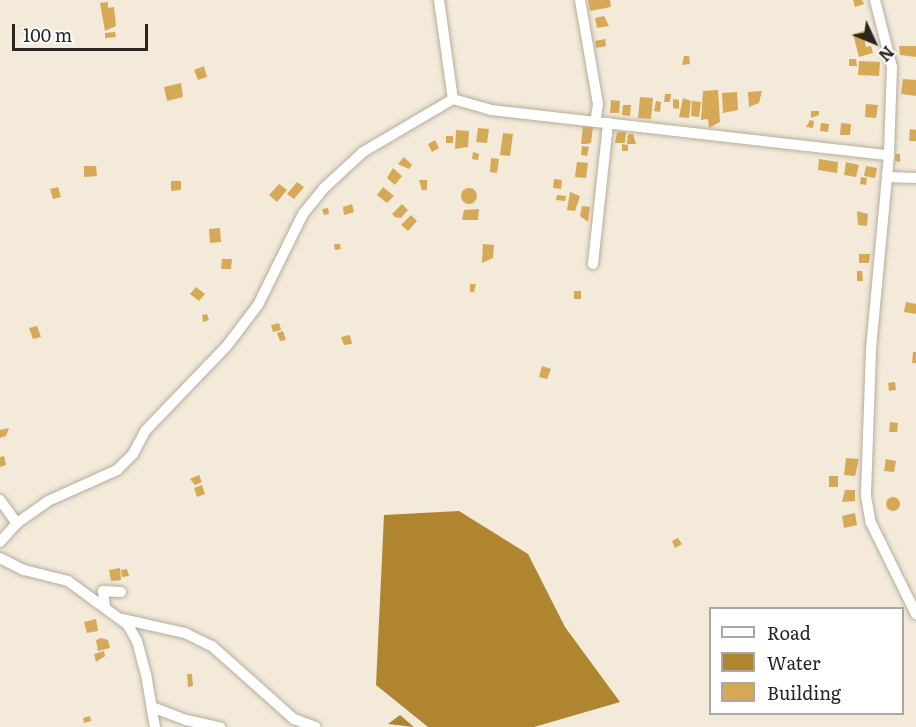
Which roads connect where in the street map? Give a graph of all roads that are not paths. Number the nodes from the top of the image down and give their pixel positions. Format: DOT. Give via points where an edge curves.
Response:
graph roads {
  1 [pos="439,0"];
  2 [pos="580,0"];
  3 [pos="875,0"];
  4 [pos="453,99"];
  5 [pos="595,122"];
  6 [pos="608,123"];
  7 [pos="889,155"];
  8 [pos="887,177"];
  9 [pos="916,178"];
  10 [pos="593,264"];
  11 [pos="0,500"];
  12 [pos="17,523"];
  13 [pos="0,542"];
  14 [pos="0,558"];
  15 [pos="121,592"];
  16 [pos="105,606"];
  17 [pos="916,614"];
  18 [pos="122,619"];
  19 [pos="152,707"];
  20 [pos="155,727"];
  21 [pos="220,727"];
  22 [pos="316,727"];
  1 -- 4 [label="street"];
  2 -- 5 [label="street" via="598,104"];
  3 -- 7 [label="street" via="892,67"];
  4 -- 5 [label="street" via="491,110"];
  4 -- 12 [label="street" via="363,152 323,189 303,214 258,304 226,347 146,430 117,470 48,501"];
  5 -- 6 [label="street"];
  6 -- 7 [label="street"];
  6 -- 10 [label="street"];
  7 -- 8 [label="street"];
  8 -- 9 [label="street"];
  8 -- 17 [label="street" via="871,350 866,496 871,523"];
  11 -- 12 [label="street"];
  12 -- 13 [label="street"];
  14 -- 16 [label="street" via="24,570 68,581"];
  15 -- 16 [label="street" via="103,591"];
  16 -- 18 [label="street"];
  18 -- 19 [label="street" via="137,641"];
  18 -- 22 [label="street" via="185,633 213,646 294,719"];
  19 -- 20 [label="street"];
  19 -- 21 [label="street"];
}
